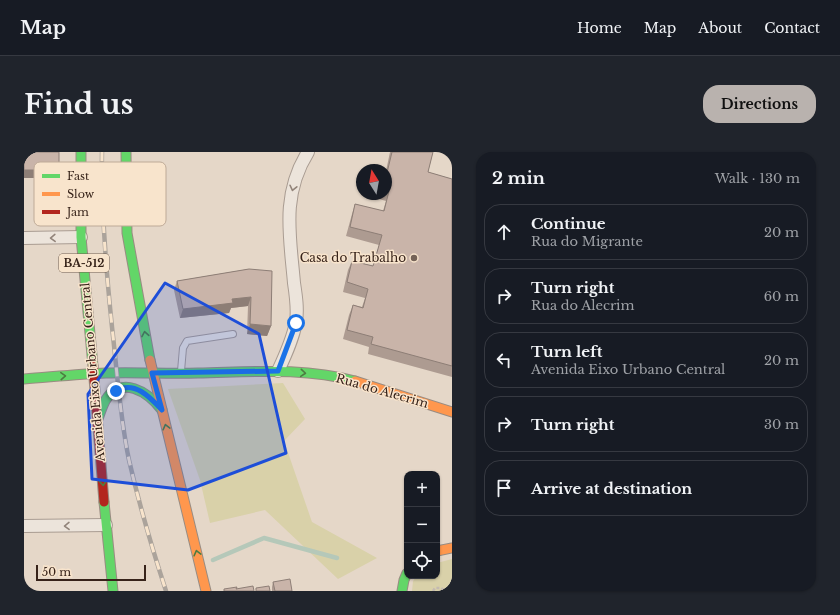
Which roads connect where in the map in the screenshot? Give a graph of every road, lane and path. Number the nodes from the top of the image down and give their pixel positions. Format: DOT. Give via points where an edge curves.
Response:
graph roads {
  1 [pos="126,152"];
  2 [pos="308,152"];
  3 [pos="126,162"];
  4 [pos="81,226"];
  5 [pos="127,226"];
  6 [pos="81,237"];
  7 [pos="24,238"];
  8 [pos="233,334"];
  9 [pos="278,371"];
  10 [pos="152,373"];
  11 [pos="181,373"];
  12 [pos="94,374"];
  13 [pos="24,378"];
  14 [pos="162,410"];
  15 [pos="452,412"];
  16 [pos="98,419"];
  17 [pos="106,525"];
  18 [pos="24,526"];
  19 [pos="452,548"];
  20 [pos="440,550"];
  21 [pos="405,579"];
  22 [pos="113,591"];
  23 [pos="206,591"];
  24 [pos="402,591"];
  25 [pos="433,591"];
  26 [pos="445,591"];
  3 -- 1 [label="main road, one-way"];
  2 -- 9 [label="street, one-way" via="294,182 290,199 288,220 297,308 296,323"];
  4 -- 6 [label="main road, Avenida Eixo Urbano Central / BA-512"];
  10 -- 5 [label="main road, one-way"];
  6 -- 7 [label="street, one-way"];
  6 -- 12 [label="main road, Avenida Eixo Urbano Central / BA-512"];
  8 -- 11 [label="lane" via="187,341 183,348"];
  9 -- 11 [label="main road, Rua do Alecrim"];
  9 -- 15 [label="main road, Rua do Alecrim, one-way" via="345,378"];
  10 -- 11 [label="main road, Rua do Alecrim"];
  10 -- 12 [label="main road, Rua do Alecrim"];
  10 -- 14 [label="main road"];
  13 -- 12 [label="main road, Rua do Alecrim, one-way"];
  12 -- 16 [label="main road, Avenida Eixo Urbano Central / BA-512"];
  14 -- 16 [label="main road" via="149,395 132,387 119,389 110,395"];
  23 -- 14 [label="main road, one-way"];
  16 -- 17 [label="main road, Avenida Eixo Urbano Central / BA-512, one-way"];
  17 -- 18 [label="street, one-way"];
  17 -- 22 [label="main road, Avenida Eixo Urbano Central / BA-512"];
  19 -- 20 [label="main road"];
  21 -- 24 [label="main road"];
  25 -- 26 [label="path" via="435,588"];
}
